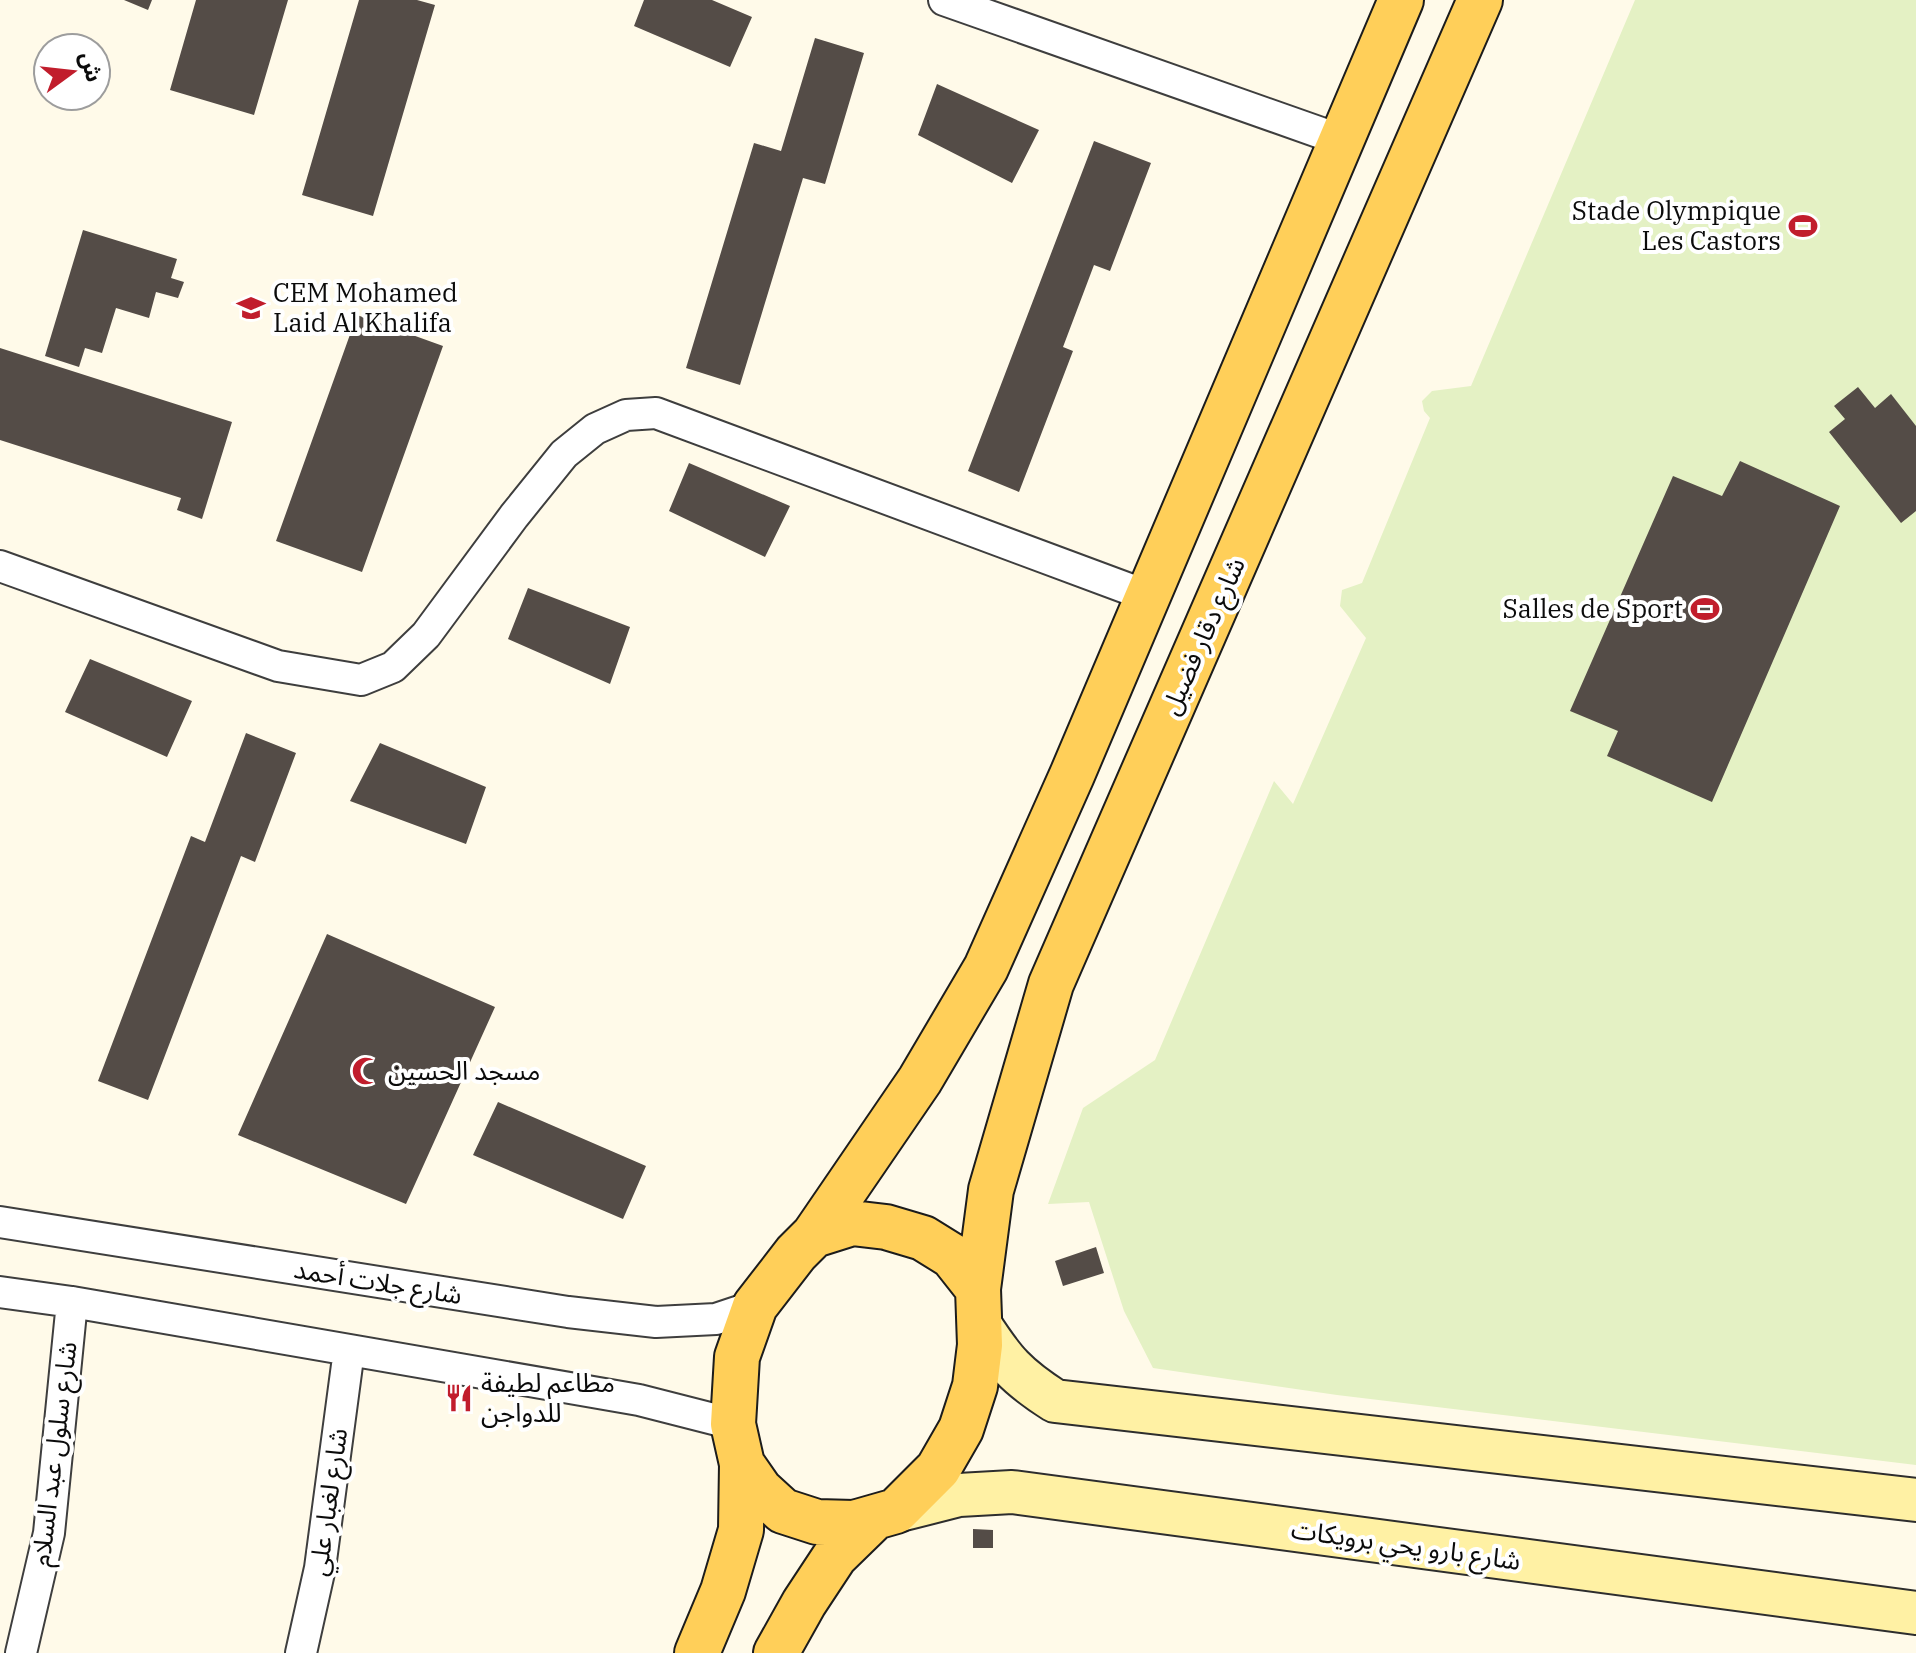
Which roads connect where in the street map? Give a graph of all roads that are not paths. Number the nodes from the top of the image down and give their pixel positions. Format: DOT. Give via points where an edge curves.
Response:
graph roads {
  1 [pos="944,0"];
  2 [pos="1401,0"];
  3 [pos="1480,0"];
  4 [pos="1341,140"];
  5 [pos="0,566"];
  6 [pos="1148,596"];
  7 [pos="0,1222"];
  8 [pos="814,1235"];
  9 [pos="0,1292"];
  10 [pos="72,1302"];
  11 [pos="755,1306"];
  12 [pos="978,1306"];
  13 [pos="349,1350"];
  14 [pos="737,1444"];
  15 [pos="1916,1500"];
  16 [pos="885,1514"];
  17 [pos="1916,1613"];
  18 [pos="21,1653"];
  19 [pos="301,1653"];
  20 [pos="697,1653"];
  21 [pos="776,1653"];
  1 -- 4 [label="street"];
  2 -- 4 [label="main road"];
  3 -- 12 [label="main road, شارع دقار فضيل" via="1051,984 991,1190"];
  4 -- 6 [label="main road"];
  5 -- 6 [label="street" via="278,666 361,680 393,667 426,635 564,454 595,429 626,415 656,413"];
  6 -- 8 [label="main road" via="986,968 920,1080"];
  7 -- 11 [label="street, شارع جلات أحمد" via="656,1322 716,1319"];
  8 -- 11 [label="main road"];
  8 -- 12 [label="main road" via="852,1223 923,1238 952,1256"];
  9 -- 10 [label="street"];
  10 -- 13 [label="street"];
  10 -- 18 [label="street, شارع سلول عبد السلام" via="49,1533"];
  11 -- 14 [label="main road" via="737,1357"];
  12 -- 15 [label="main road" via="1002,1359 1055,1401"];
  12 -- 16 [label="main road" via="975,1386 961,1429 938,1469"];
  13 -- 14 [label="street" via="639,1400"];
  13 -- 19 [label="street, شارع لغبار علي" via="320,1568"];
  14 -- 16 [label="main road" via="760,1490 783,1511 817,1522 854,1523"];
  14 -- 20 [label="main road" via="741,1530"];
  16 -- 17 [label="main road, شارع بارو يحي برويكات" via="959,1495 1012,1492"];
  16 -- 21 [label="main road" via="835,1556"];
}
